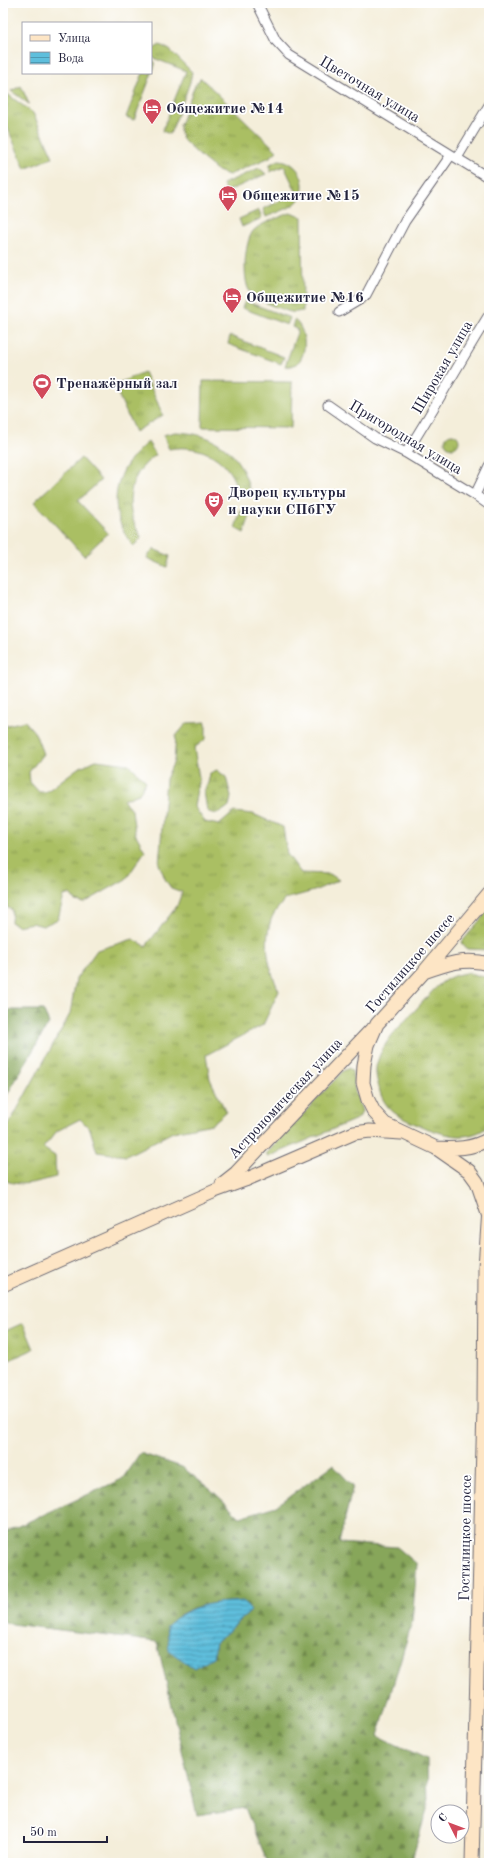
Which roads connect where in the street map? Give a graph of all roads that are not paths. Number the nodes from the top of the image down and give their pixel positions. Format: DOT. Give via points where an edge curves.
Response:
graph roads {
  1 [pos="257,3"];
  2 [pos="489,105"];
  3 [pos="454,156"];
  4 [pos="489,178"];
  5 [pos="339,312"];
  6 [pos="489,315"];
  7 [pos="328,405"];
  8 [pos="406,454"];
  9 [pos="489,466"];
  10 [pos="475,495"];
  11 [pos="489,505"];
  12 [pos="489,894"];
  13 [pos="489,964"];
  14 [pos="424,972"];
  15 [pos="377,1024"];
  16 [pos="401,1133"];
  17 [pos="489,1139"];
  18 [pos="436,1148"];
  19 [pos="215,1191"];
  20 [pos="488,1212"];
  21 [pos="3,1285"];
  22 [pos="472,1863"];
  1 -- 3 [label="street, Цветочная улица" via="276,41 289,56"];
  2 -- 3 [label="street"];
  3 -- 4 [label="street, Цветочная улица"];
  3 -- 5 [label="street" via="405,221 366,295"];
  6 -- 8 [label="street, Широкая улица"];
  7 -- 8 [label="street, Пригородная улица" via="375,438"];
  8 -- 10 [label="street, Пригородная улица"];
  9 -- 10 [label="street"];
  10 -- 11 [label="street, Пригородная улица"];
  12 -- 14 [label="main road, Гостилицкое шоссе"];
  13 -- 14 [label="main road" via="469,961 451,963"];
  14 -- 15 [label="main road, Гостилицкое шоссе"];
  15 -- 16 [label="main road, Гостилицкое шоссе" via="368,1045 363,1083 374,1112 385,1124"];
  15 -- 19 [label="main road, Астрономическая улица" via="236,1173"];
  16 -- 18 [label="main road, Гостилицкое шоссе"];
  16 -- 19 [label="main road, Астрономическая улица" via="354,1132"];
  17 -- 18 [label="main road" via="468,1147"];
  18 -- 20 [label="main road, Гостилицкое шоссе" via="469,1171 477,1182"];
  19 -- 21 [label="main road, Астрономическая улица"];
  20 -- 22 [label="main road, Гостилицкое шоссе"];
}
